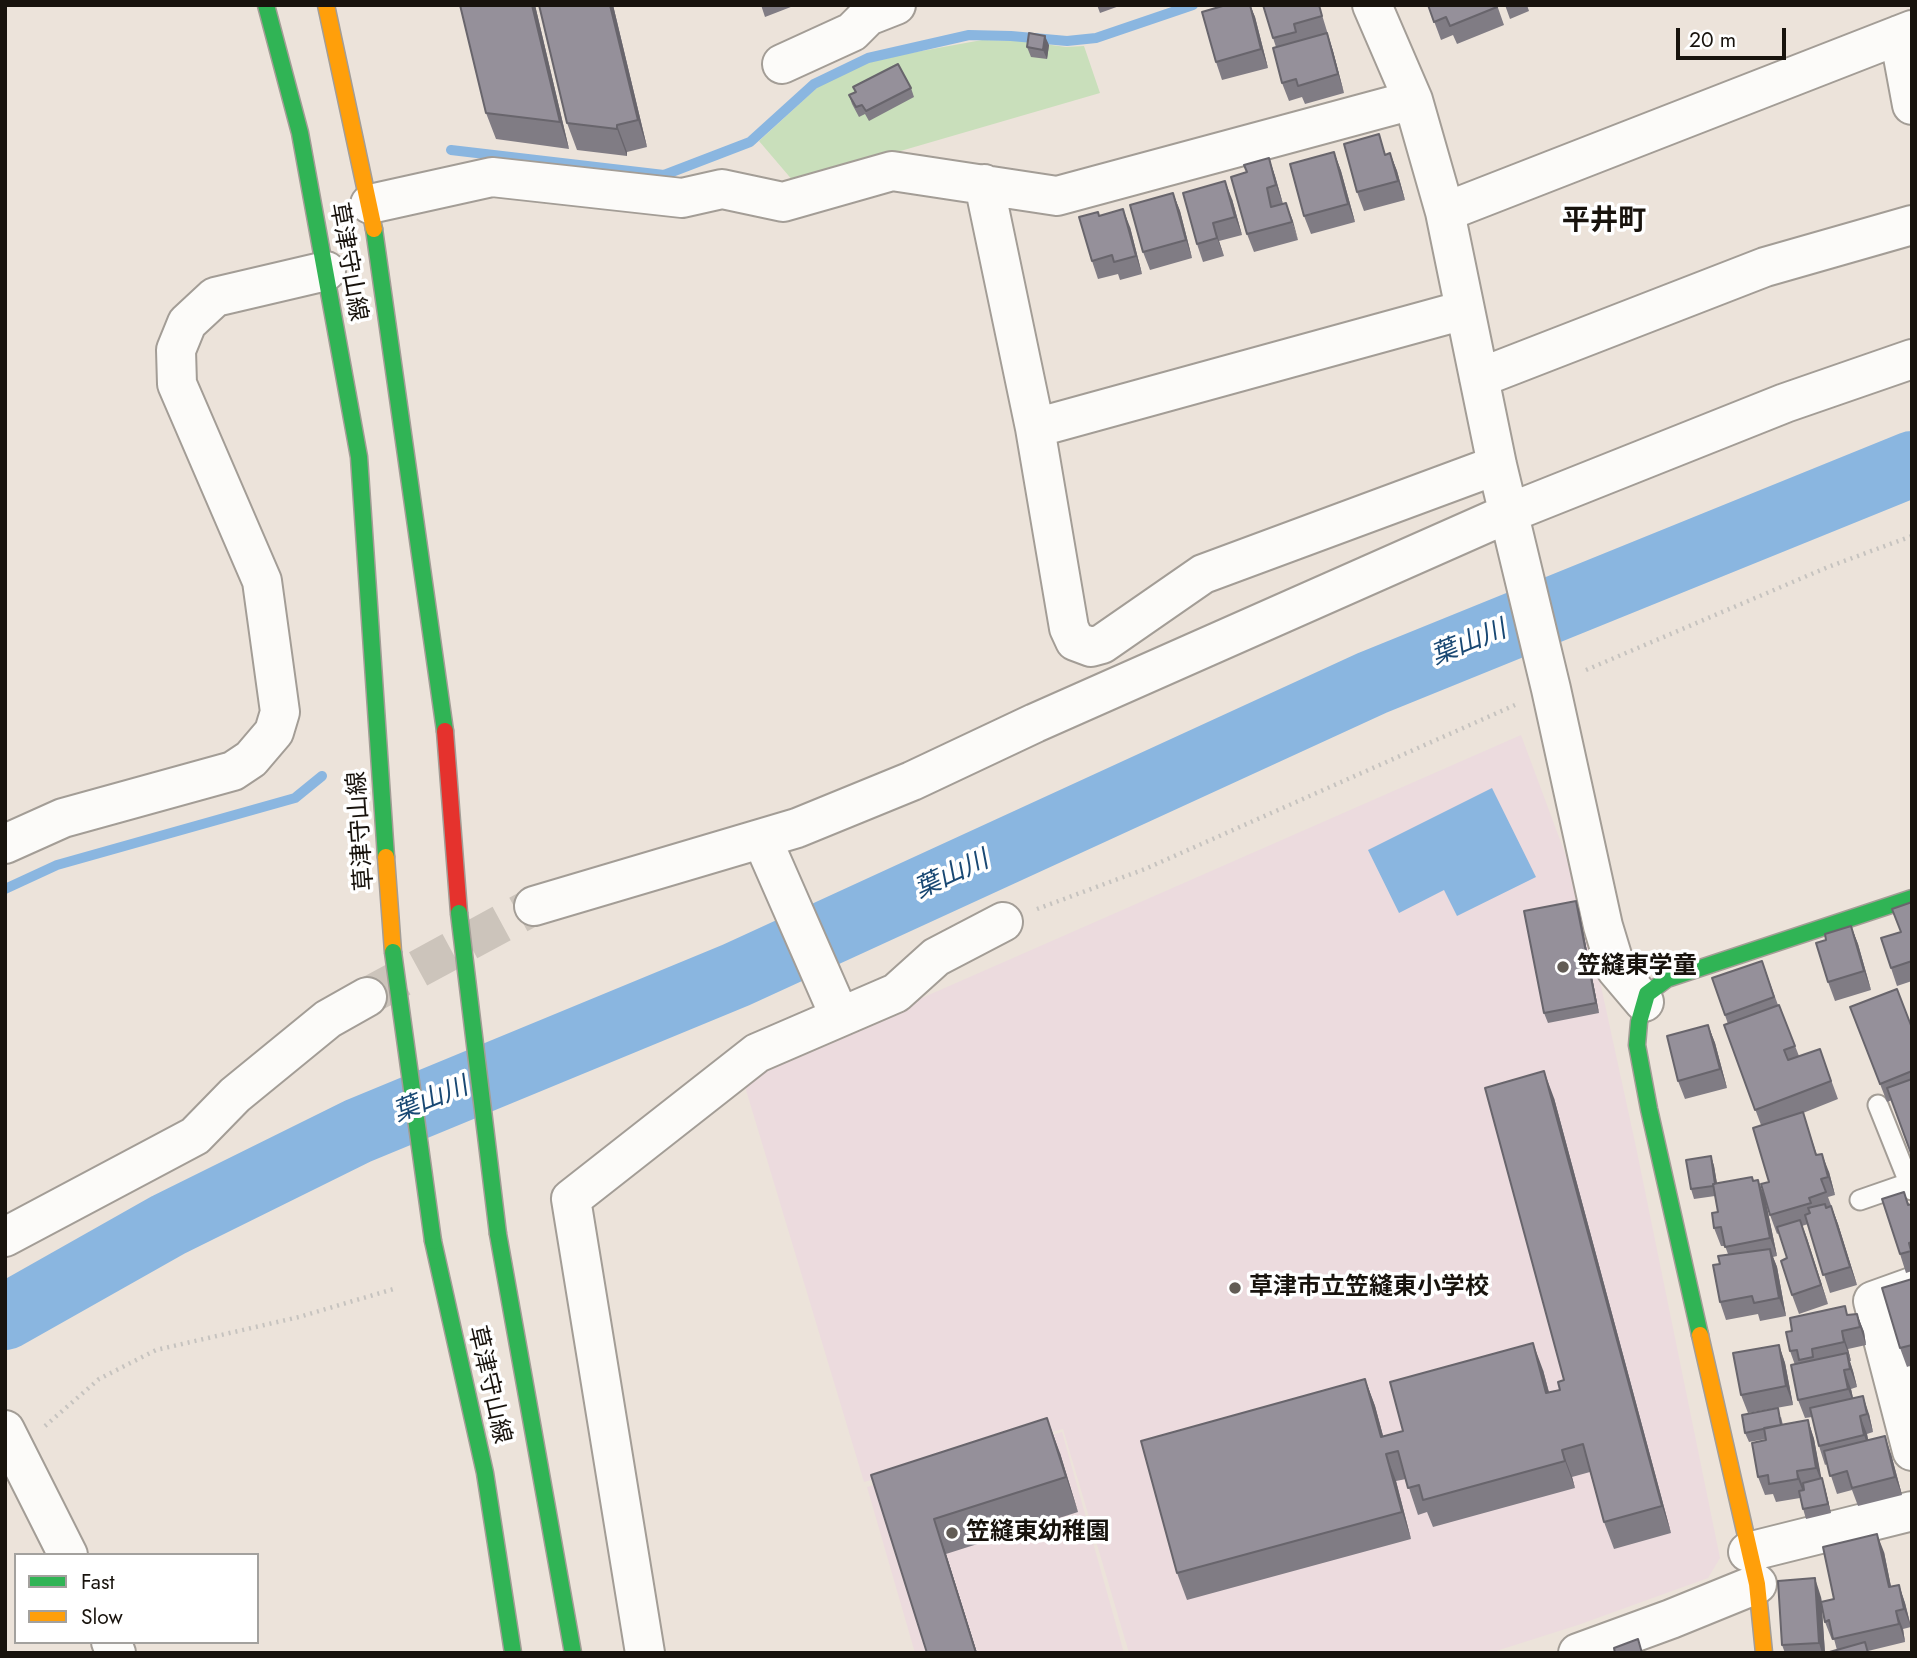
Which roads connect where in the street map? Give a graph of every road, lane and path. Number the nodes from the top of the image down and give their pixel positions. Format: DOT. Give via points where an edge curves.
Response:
graph roads {
  1 [pos="266,5"];
  2 [pos="326,5"];
  3 [pos="895,5"];
  4 [pos="1372,5"];
  5 [pos="1905,32"];
  6 [pos="782,64"];
  7 [pos="1413,100"];
  8 [pos="1912,105"];
  9 [pos="984,184"];
  10 [pos="370,204"];
  11 [pos="1445,212"];
  12 [pos="1912,225"];
  13 [pos="326,271"];
  14 [pos="1464,310"];
  15 [pos="1912,359"];
  16 [pos="1479,377"];
  17 [pos="1035,428"];
  18 [pos="1497,465"];
  19 [pos="1509,513"];
  20 [pos="1912,536"];
  21 [pos="1550,689"];
  22 [pos="762,839"];
  23 [pos="5,844"];
  24 [pos="1912,898"];
  25 [pos="534,906"];
  26 [pos="1003,922"];
  27 [pos="367,997"];
  28 [pos="1644,1002"];
  29 [pos="840,1017"];
  30 [pos="1878,1105"];
  31 [pos="1910,1187"];
  32 [pos="1860,1200"];
  33 [pos="5,1237"];
  34 [pos="1912,1287"];
  35 [pos="397,1288"];
  36 [pos="12,1443"];
  37 [pos="1912,1451"];
  38 [pos="1912,1511"];
  39 [pos="67,1553"];
  40 [pos="1753,1568"];
  41 [pos="513,1653"];
  42 [pos="573,1653"];
  43 [pos="645,1653"];
  44 [pos="1578,1653"];
  45 [pos="1764,1653"];
  1 -- 13 [label="main road, 草津守山線" via="300,133"];
  2 -- 10 [label="main road, 草津守山線"];
  3 -- 6 [label="street" via="868,16 852,32"];
  4 -- 7 [label="street"];
  5 -- 8 [label="street"];
  5 -- 11 [label="street"];
  7 -- 9 [label="street" via="1057,196"];
  7 -- 11 [label="street"];
  9 -- 10 [label="street" via="892,171 783,202 722,189 682,198 492,177"];
  9 -- 17 [label="street"];
  10 -- 42 [label="main road, 草津守山線, bridge" via="444,718 459,913 498,1234"];
  11 -- 14 [label="street"];
  12 -- 16 [label="street" via="1765,267"];
  13 -- 23 [label="street" via="215,297 187,323 177,350 177,384 262,581 280,712 274,732 251,759 233,771 64,818"];
  13 -- 41 [label="main road, 草津守山線, bridge" via="359,457 393,952 433,1241 485,1473"];
  14 -- 16 [label="street"];
  14 -- 17 [label="street"];
  15 -- 19 [label="street" via="1784,403"];
  16 -- 18 [label="street"];
  17 -- 18 [label="street" via="1069,628 1075,641 1091,647 1203,575"];
  18 -- 19 [label="street"];
  19 -- 21 [label="street"];
  19 -- 22 [label="street" via="912,781"];
  20 -- 21 [label="path" via="1828,567"];
  21 -- 26 [label="path" via="1145,869"];
  21 -- 28 [label="street" via="1606,937 1616,969"];
  22 -- 25 [label="street"];
  22 -- 29 [label="street"];
  24 -- 28 [label="main road" via="1667,979 1647,994"];
  26 -- 29 [label="street" via="936,957 896,993"];
  27 -- 33 [label="street" via="328,1019 235,1095 195,1136"];
  28 -- 40 [label="main road" via="1637,1045 1649,1109"];
  29 -- 43 [label="street" via="757,1053 571,1199"];
  30 -- 31 [label="lane"];
  31 -- 32 [label="lane"];
  34 -- 37 [label="street" via="1873,1301"];
  35 -- 36 [label="path" via="299,1317 156,1350 99,1379 48,1423"];
  36 -- 39 [label="street"];
  38 -- 40 [label="street"];
  40 -- 44 [label="street" via="1671,1619"];
  40 -- 45 [label="main road"];
}
